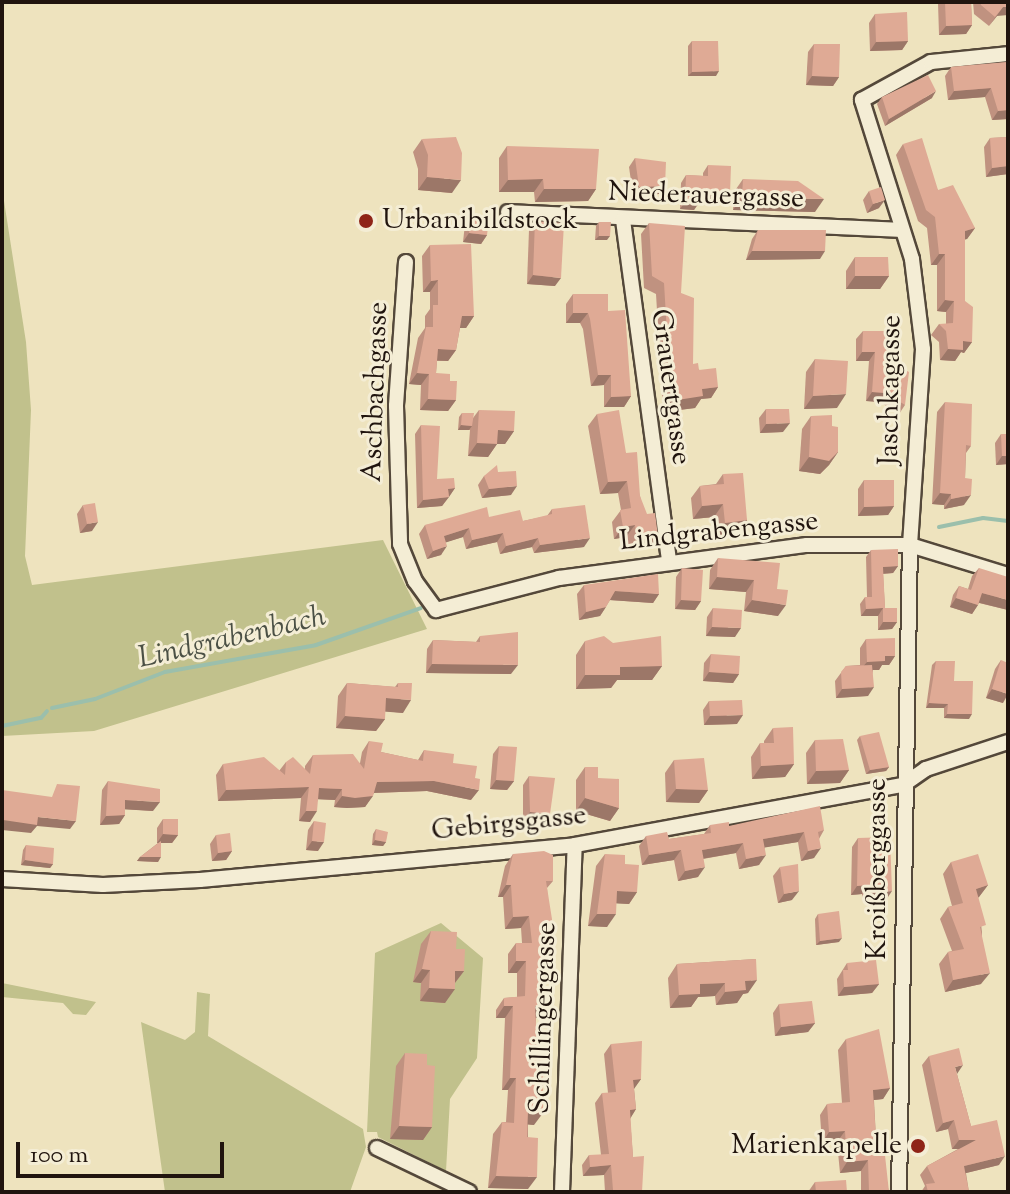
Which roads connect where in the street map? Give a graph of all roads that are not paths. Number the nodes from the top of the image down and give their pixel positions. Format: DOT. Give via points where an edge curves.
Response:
graph roads {
  1 [pos="1008,54"];
  2 [pos="508,212"];
  3 [pos="623,220"];
  4 [pos="902,230"];
  5 [pos="406,262"];
  6 [pos="910,545"];
  7 [pos="669,560"];
  8 [pos="1008,575"];
  9 [pos="436,610"];
  10 [pos="1008,742"];
  11 [pos="903,785"];
  12 [pos="575,845"];
  13 [pos="2,879"];
  14 [pos="377,1148"];
  15 [pos="469,1192"];
  16 [pos="562,1192"];
  17 [pos="899,1192"];
  1 -- 4 [label="street, Jaschkagasse" via="931,62 862,100"];
  2 -- 3 [label="street, Niederauergasse"];
  3 -- 4 [label="street, Niederauergasse"];
  3 -- 7 [label="street, Grauertgasse"];
  4 -- 6 [label="street, Jaschkagasse" via="912,259 923,349"];
  5 -- 9 [label="street, Aschbachgasse" via="396,406 400,544 415,581"];
  6 -- 7 [label="street, Lindgrabengasse" via="807,545"];
  6 -- 8 [label="street, Lindgrabengasse"];
  6 -- 11 [label="street, Kroißberggasse"];
  7 -- 9 [label="street, Lindgrabengasse" via="559,578"];
  10 -- 11 [label="street, Gebirgsgasse" via="926,769"];
  11 -- 12 [label="street, Gebirgsgasse"];
  11 -- 17 [label="street, Kroißberggasse"];
  12 -- 13 [label="street, Gebirgsgasse" via="200,880 103,885"];
  12 -- 16 [label="street, Schillingergasse"];
  14 -- 15 [label="street"];
}
